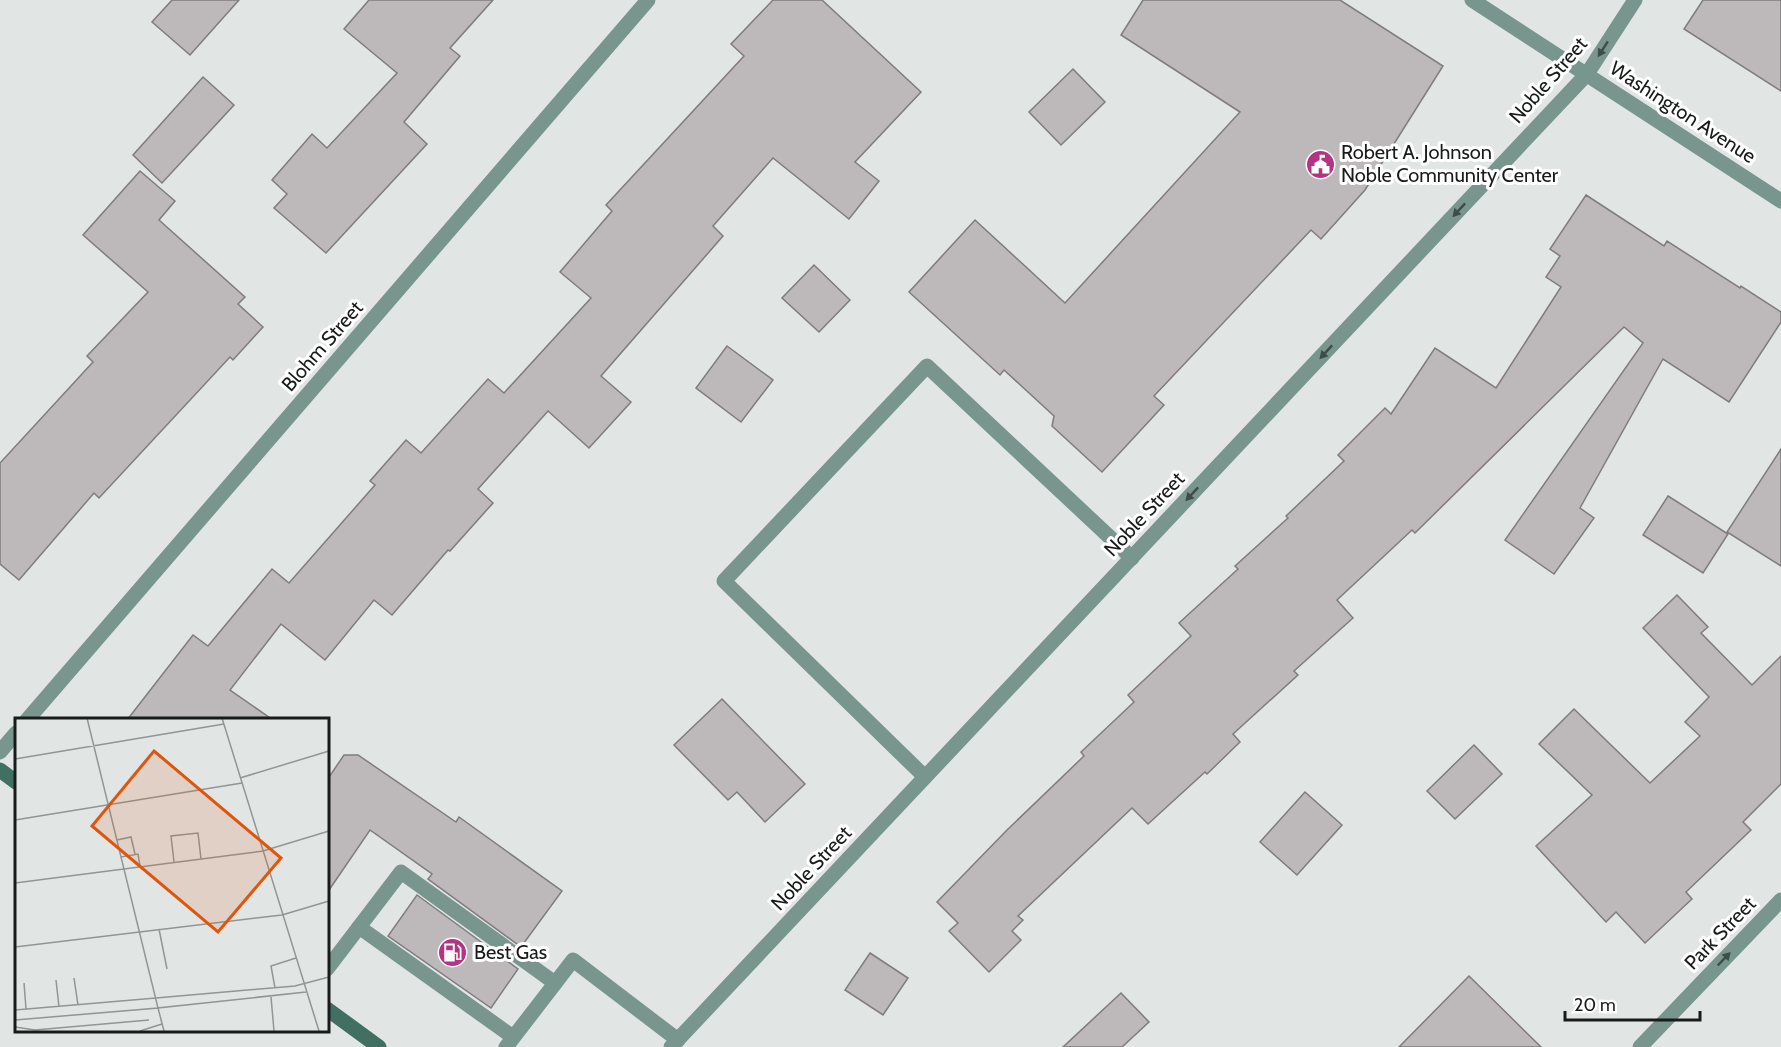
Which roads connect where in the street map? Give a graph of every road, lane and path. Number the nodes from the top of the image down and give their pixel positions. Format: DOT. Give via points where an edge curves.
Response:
graph roads {
  1 [pos="648,0"];
  2 [pos="1472,0"];
  3 [pos="1635,0"];
  4 [pos="1587,74"];
  5 [pos="1781,201"];
  6 [pos="1132,558"];
  7 [pos="29,718"];
  8 [pos="15,734"];
  9 [pos="0,752"];
  10 [pos="0,770"];
  11 [pos="925,777"];
  12 [pos="15,781"];
  13 [pos="1781,900"];
  14 [pos="359,927"];
  15 [pos="328,968"];
  16 [pos="555,983"];
  17 [pos="328,1010"];
  18 [pos="509,1042"];
  19 [pos="675,1043"];
  20 [pos="379,1047"];
  21 [pos="1640,1047"];
  1 -- 7 [label="street, Blohm Street"];
  2 -- 4 [label="street, Washington Avenue"];
  3 -- 4 [label="street, Noble Street, one-way"];
  4 -- 5 [label="street, Washington Avenue"];
  4 -- 6 [label="street, Noble Street, one-way"];
  6 -- 11 [label="street, Noble Street"];
  6 -- 11 [label="street" via="927,366 918,375 724,581"];
  8 -- 9 [label="street"];
  10 -- 12 [label="main road"];
  11 -- 19 [label="street, Noble Street"];
  21 -- 13 [label="street, Park Street, one-way"];
  14 -- 15 [label="street"];
  14 -- 16 [label="street" via="401,872"];
  14 -- 18 [label="street"];
  16 -- 18 [label="street"];
  16 -- 19 [label="street" via="573,960"];
  17 -- 20 [label="main road"];
}
